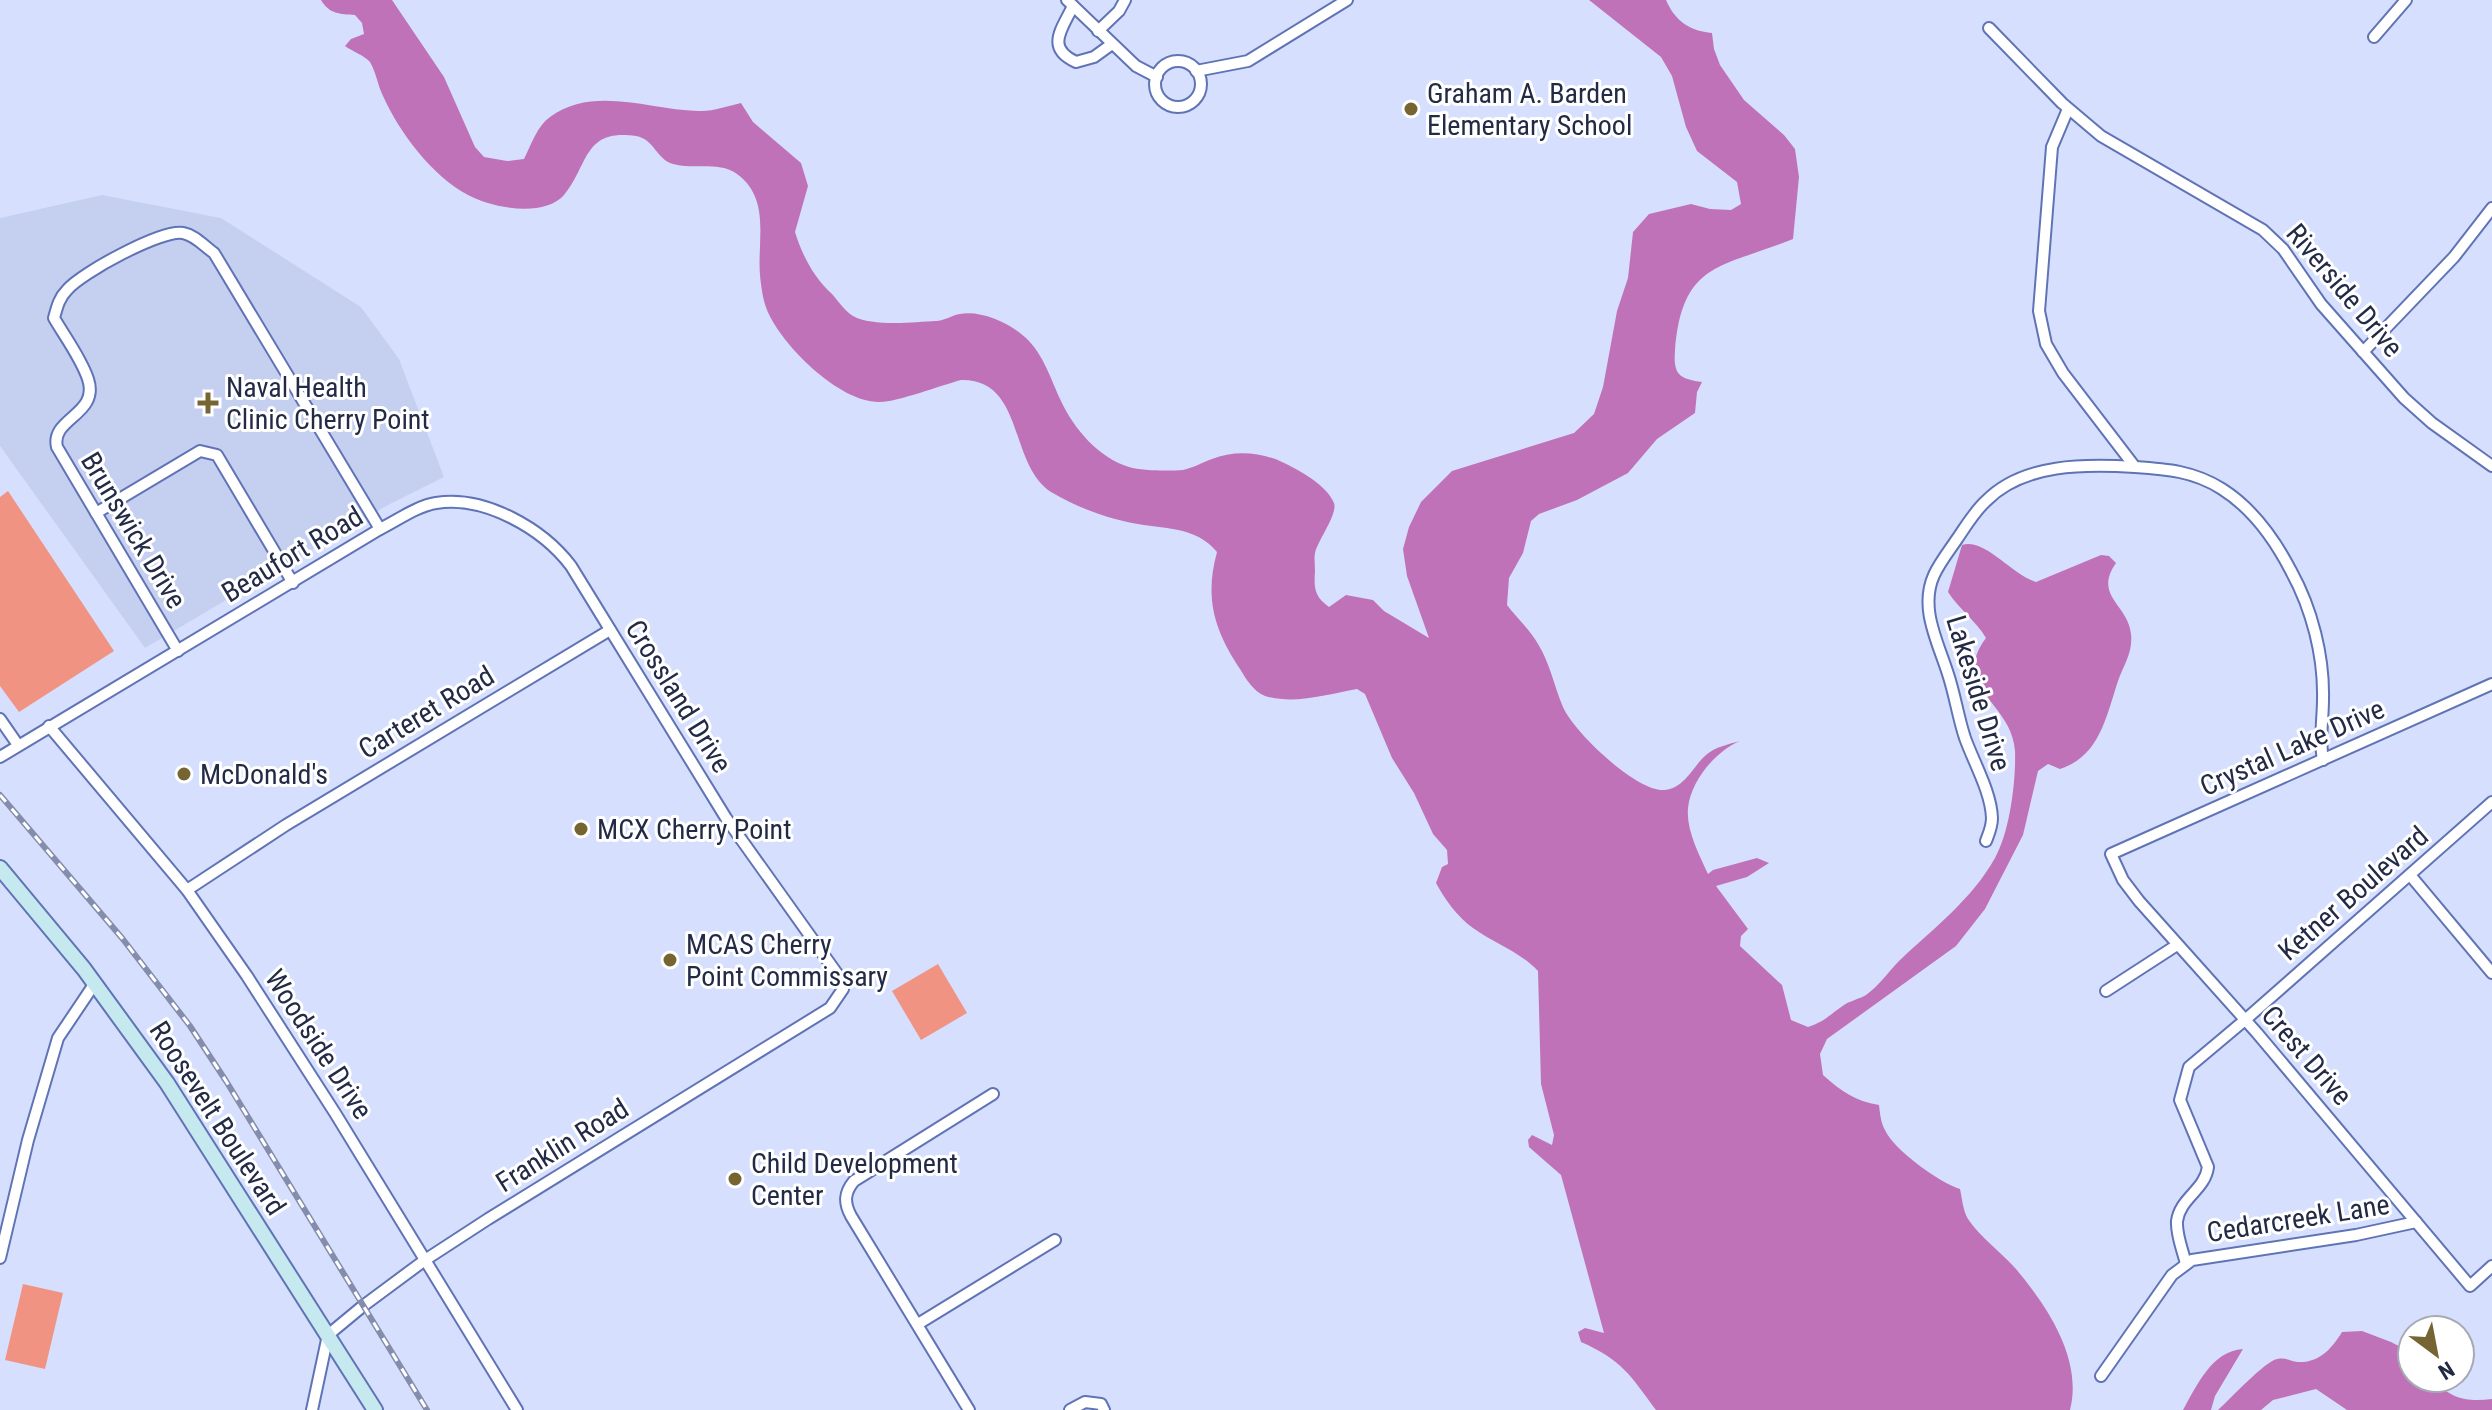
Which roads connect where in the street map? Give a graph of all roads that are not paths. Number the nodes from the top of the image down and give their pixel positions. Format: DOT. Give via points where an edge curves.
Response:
graph roads {
  1 [pos="1125,0"];
  2 [pos="1347,0"];
  3 [pos="2406,0"];
  4 [pos="1070,3"];
  5 [pos="1989,28"];
  6 [pos="1098,31"];
  7 [pos="2374,37"];
  8 [pos="1112,44"];
  9 [pos="1196,71"];
  10 [pos="1157,77"];
  11 [pos="2068,109"];
  12 [pos="2492,208"];
  13 [pos="2363,352"];
  14 [pos="2492,466"];
  15 [pos="2135,467"];
  16 [pos="449,502"];
  17 [pos="96,513"];
  18 [pos="380,529"];
  19 [pos="293,583"];
  20 [pos="610,630"];
  21 [pos="178,651"];
  22 [pos="2492,684"];
  23 [pos="0,719"];
  24 [pos="49,726"];
  25 [pos="18,745"];
  26 [pos="0,757"];
  27 [pos="2323,760"];
  28 [pos="2492,802"];
  29 [pos="1986,841"];
  30 [pos="2111,854"];
  31 [pos="0,868"];
  32 [pos="2410,875"];
  33 [pos="187,890"];
  34 [pos="2177,945"];
  35 [pos="2492,973"];
  36 [pos="95,983"];
  37 [pos="2106,991"];
  38 [pos="830,1008"];
  39 [pos="2245,1020"];
  40 [pos="993,1094"];
  41 [pos="2416,1222"];
  42 [pos="1055,1240"];
  43 [pos="0,1258"];
  44 [pos="425,1260"];
  45 [pos="2186,1264"];
  46 [pos="2492,1266"];
  47 [pos="918,1324"];
  48 [pos="328,1335"];
  49 [pos="2101,1376"];
  50 [pos="312,1410"];
  51 [pos="375,1410"];
  52 [pos="517,1410"];
  53 [pos="969,1410"];
  54 [pos="1070,1410"];
  55 [pos="1104,1410"];
  1 -- 6 [label="street"];
  2 -- 9 [label="street" via="1248,61"];
  3 -- 7 [label="street"];
  4 -- 6 [label="street"];
  4 -- 8 [label="street" via="1057,39 1067,58 1076,62 1094,57"];
  5 -- 11 [label="street, Riverside Drive"];
  6 -- 8 [label="street"];
  8 -- 10 [label="street"];
  9 -- 10 [label="street" via="1187,63 1172,62"];
  9 -- 10 [label="street" via="1199,94 1181,107 1161,100"];
  11 -- 13 [label="street, Riverside Drive" via="2108,141 2263,230"];
  11 -- 15 [label="street" via="2051,157 2039,311 2046,344 2063,373"];
  12 -- 13 [label="street" via="2454,257"];
  13 -- 14 [label="street, Riverside Drive" via="2423,416"];
  15 -- 27 [label="street, Lakeside Drive" via="2179,470 2219,487 2251,514 2277,547 2304,600 2319,652"];
  15 -- 29 [label="street, Lakeside Drive" via="2057,468 1999,490 1966,524 1933,577 1928,609 1989,803 1991,830"];
  16 -- 18 [label="street, Beaufort Road" via="422,507"];
  16 -- 20 [label="street, Crossland Drive" via="508,516 549,541 581,580"];
  17 -- 18 [label="street, Brunswick Drive" via="55,440 84,408 89,381 54,318 59,300 69,286 150,239 179,232 214,253"];
  17 -- 19 [label="street" via="200,451 217,455"];
  17 -- 21 [label="street, Brunswick Drive"];
  18 -- 19 [label="street, Beaufort Road"];
  19 -- 21 [label="street, Beaufort Road"];
  20 -- 33 [label="street, Carteret Road"];
  20 -- 38 [label="street, Crossland Drive" via="726,818 838,975 843,989"];
  21 -- 24 [label="street, Beaufort Road"];
  22 -- 27 [label="street, Crystal Lake Drive"];
  23 -- 25 [label="street"];
  24 -- 25 [label="street, Beaufort Road"];
  24 -- 33 [label="street, Woodside Drive"];
  25 -- 26 [label="street, Beaufort Road"];
  27 -- 30 [label="street, Crystal Lake Drive"];
  28 -- 32 [label="street, Ketner Boulevard"];
  30 -- 34 [label="street, Crest Drive" via="2123,880"];
  31 -- 36 [label="street, Roosevelt Boulevard"];
  32 -- 35 [label="street"];
  32 -- 39 [label="street, Ketner Boulevard"];
  33 -- 44 [label="street, Woodside Drive" via="270,1009"];
  34 -- 37 [label="street"];
  34 -- 39 [label="street, Crest Drive"];
  36 -- 43 [label="street" via="58,1038"];
  36 -- 48 [label="street, Roosevelt Boulevard" via="167,1083"];
  38 -- 44 [label="street, Franklin Road"];
  39 -- 41 [label="street, Crest Drive"];
  39 -- 45 [label="street, Ketner Boulevard" via="2189,1067 2180,1100 2208,1167 2207,1179 2178,1217"];
  40 -- 47 [label="street" via="854,1181 846,1194 851,1216"];
  41 -- 45 [label="street, Cedarcreek Lane"];
  41 -- 46 [label="street, Crest Drive" via="2470,1286"];
  42 -- 47 [label="street"];
  44 -- 48 [label="street, Franklin Road"];
  44 -- 52 [label="street, Woodside Drive"];
  45 -- 49 [label="street, Cedarcreek Lane" via="2172,1275"];
  47 -- 53 [label="street"];
  48 -- 50 [label="street"];
  48 -- 51 [label="street, Roosevelt Boulevard"];
  54 -- 55 [label="street" via="1085,1402 1101,1404"];
}
